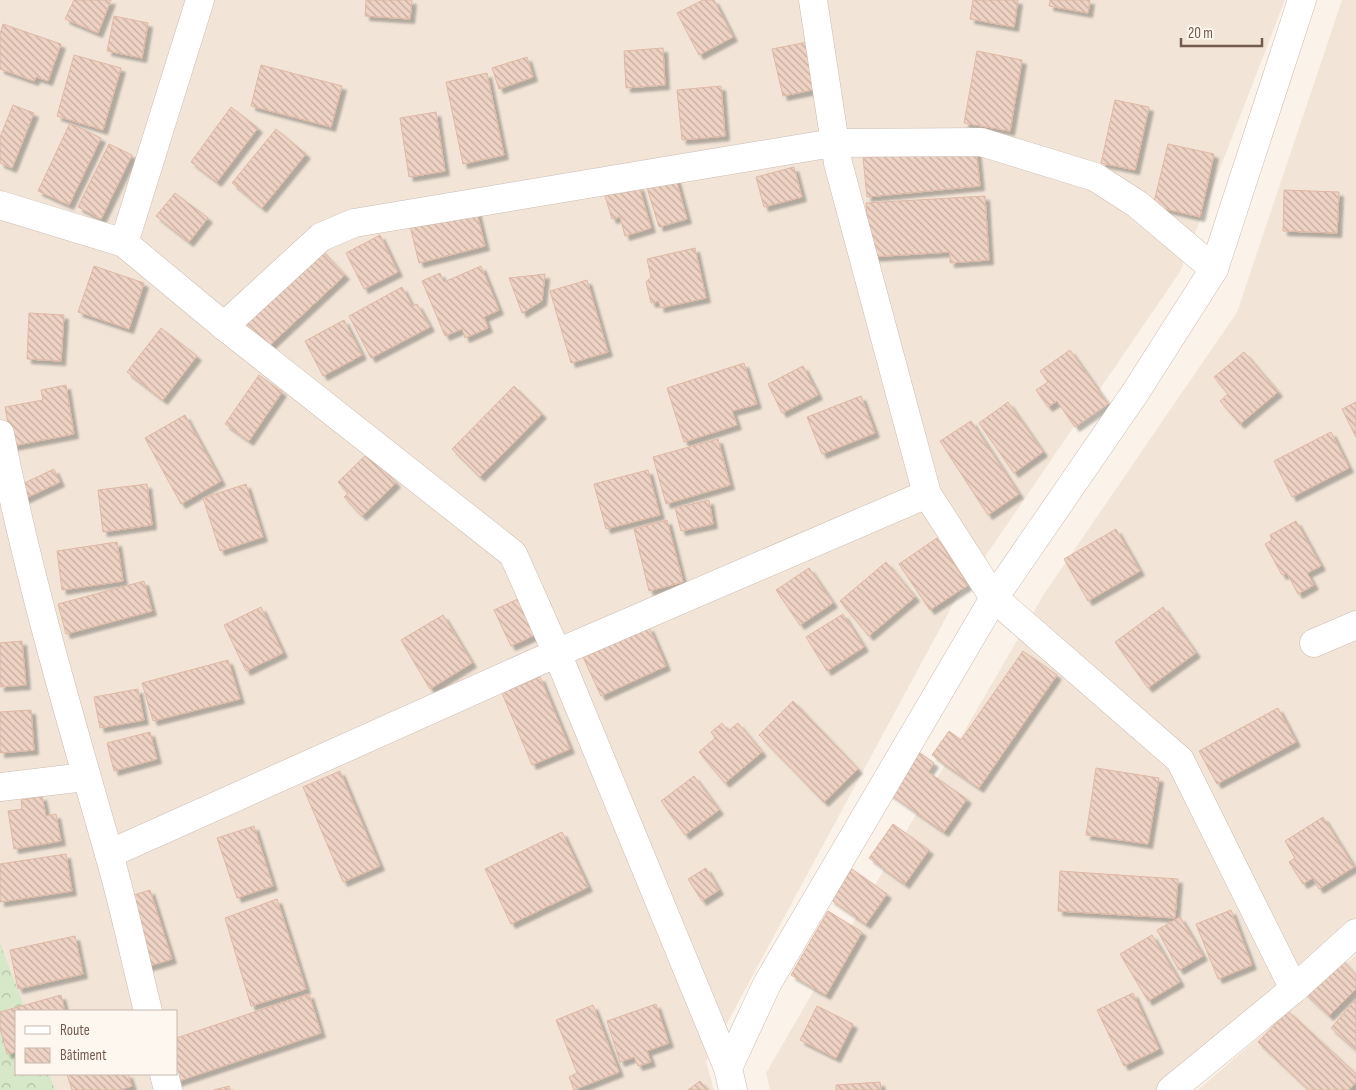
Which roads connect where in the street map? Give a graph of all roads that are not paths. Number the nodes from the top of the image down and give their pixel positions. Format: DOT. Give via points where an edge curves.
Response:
graph roads {
  1 [pos="200,0"];
  2 [pos="813,0"];
  3 [pos="1302,0"];
  4 [pos="833,143"];
  5 [pos="0,204"];
  6 [pos="124,243"];
  7 [pos="1214,269"];
  8 [pos="224,326"];
  9 [pos="0,434"];
  10 [pos="928,494"];
  11 [pos="6,496"];
  12 [pos="994,598"];
  13 [pos="1356,626"];
  14 [pos="1314,643"];
  15 [pos="557,653"];
  16 [pos="85,777"];
  17 [pos="0,787"];
  18 [pos="109,854"];
  19 [pos="1355,936"];
  20 [pos="1294,989"];
  21 [pos="148,1010"];
  22 [pos="164,1075"];
  23 [pos="731,1079"];
  24 [pos="168,1090"];
  25 [pos="1171,1090"];
  1 -- 6 [label="street"];
  2 -- 4 [label="street"];
  3 -- 7 [label="street"];
  4 -- 7 [label="street" via="981,142 1095,177 1137,204"];
  4 -- 8 [label="street" via="354,223 321,237"];
  4 -- 10 [label="street"];
  5 -- 6 [label="street"];
  6 -- 8 [label="street"];
  7 -- 12 [label="street" via="1135,393"];
  8 -- 15 [label="street" via="513,554"];
  9 -- 11 [label="street"];
  10 -- 12 [label="street"];
  10 -- 15 [label="street"];
  11 -- 16 [label="street"];
  12 -- 20 [label="street" via="1180,760"];
  12 -- 23 [label="street" via="767,984"];
  13 -- 14 [label="street"];
  15 -- 18 [label="street"];
  15 -- 23 [label="street"];
  16 -- 17 [label="street"];
  16 -- 18 [label="street"];
  18 -- 21 [label="street"];
  19 -- 20 [label="street"];
  20 -- 25 [label="street"];
  22 -- 24 [label="street"];
}
